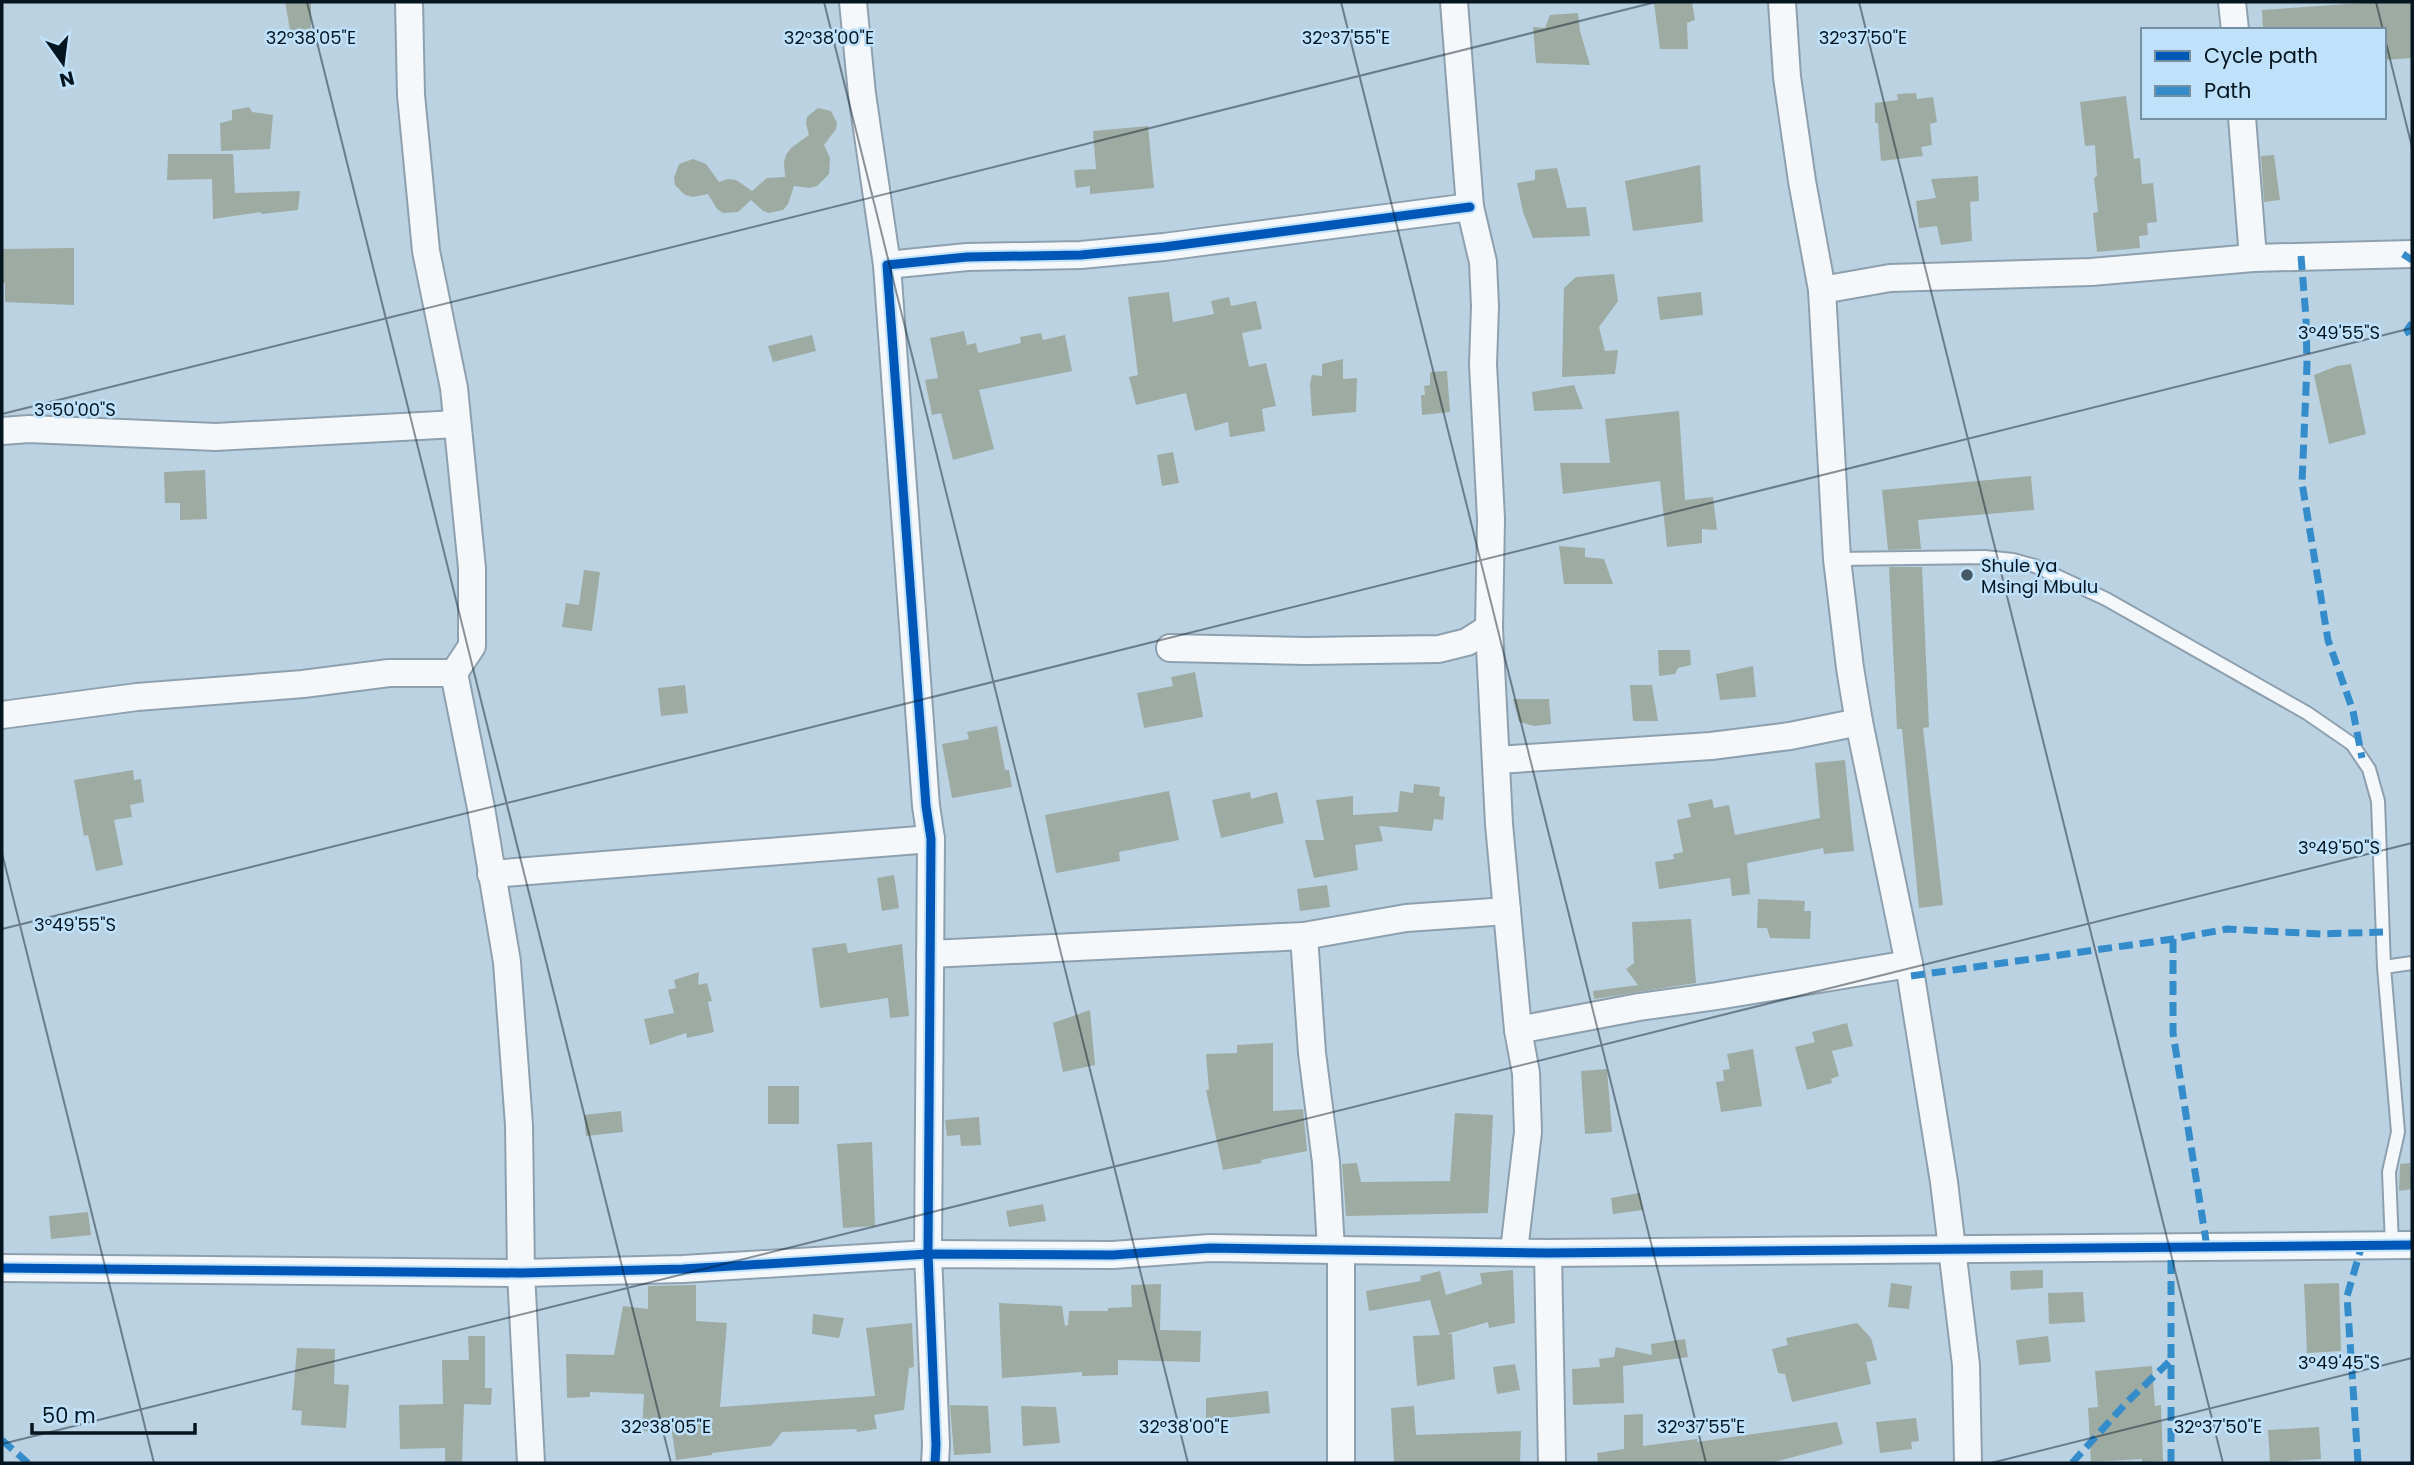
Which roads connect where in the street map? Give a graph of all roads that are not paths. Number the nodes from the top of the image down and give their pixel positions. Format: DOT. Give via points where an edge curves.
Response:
graph roads {
  1 [pos="409,2"];
  2 [pos="853,2"];
  3 [pos="1454,2"];
  4 [pos="1782,2"];
  5 [pos="2232,2"];
  6 [pos="2235,28"];
  7 [pos="2242,119"];
  8 [pos="1470,206"];
  9 [pos="2412,254"];
  10 [pos="2253,258"];
  11 [pos="887,265"];
  12 [pos="1822,289"];
  13 [pos="457,424"];
  14 [pos="2,430"];
  15 [pos="1837,559"];
  16 [pos="1489,628"];
  17 [pos="1170,648"];
  18 [pos="454,673"];
  19 [pos="2,715"];
  20 [pos="1859,722"];
  21 [pos="1497,760"];
  22 [pos="931,839"];
  23 [pos="491,874"];
  24 [pos="1507,911"];
  25 [pos="1304,936"];
  26 [pos="930,954"];
  27 [pos="2412,963"];
  28 [pos="1909,964"];
  29 [pos="2385,967"];
  30 [pos="1518,1030"];
  31 [pos="2402,1245"];
  32 [pos="1954,1249"];
  33 [pos="1336,1250"];
  34 [pos="1514,1251"];
  35 [pos="1548,1253"];
  36 [pos="928,1254"];
  37 [pos="2,1268"];
  38 [pos="522,1273"];
  39 [pos="531,1463"];
  40 [pos="935,1463"];
  41 [pos="1341,1463"];
  42 [pos="1552,1463"];
  43 [pos="1968,1463"];
  1 -- 13 [label="street" via="411,94 425,238"];
  2 -- 11 [label="street"];
  3 -- 8 [label="street"];
  4 -- 12 [label="street" via="1787,77"];
  5 -- 6 [label="street"];
  7 -- 10 [label="street"];
  8 -- 11 [label="street" via="1164,247"];
  8 -- 16 [label="street" via="1483,262 1485,306"];
  9 -- 10 [label="street"];
  10 -- 12 [label="street" via="2091,272 1890,278"];
  11 -- 22 [label="street"];
  12 -- 15 [label="street"];
  13 -- 14 [label="street" via="216,437"];
  13 -- 18 [label="street" via="472,568 472,646"];
  15 -- 20 [label="street"];
  15 -- 29 [label="lane" via="1985,557 2035,566 2106,598 2352,744 2369,769 2378,801"];
  16 -- 17 [label="street" via="1467,642 1439,649"];
  16 -- 21 [label="street"];
  18 -- 19 [label="street" via="389,674 137,696"];
  18 -- 23 [label="street"];
  20 -- 21 [label="street" via="1711,746"];
  20 -- 28 [label="street"];
  21 -- 24 [label="street"];
  22 -- 23 [label="street"];
  22 -- 26 [label="street"];
  23 -- 38 [label="street" via="507,962 519,1125"];
  24 -- 25 [label="street" via="1406,918"];
  24 -- 30 [label="street"];
  25 -- 26 [label="street"];
  25 -- 33 [label="street" via="1312,1053"];
  26 -- 36 [label="street"];
  27 -- 29 [label="lane"];
  28 -- 30 [label="street"];
  28 -- 32 [label="street"];
  29 -- 31 [label="lane" via="2398,1132 2389,1172"];
  30 -- 34 [label="street" via="1526,1073 1528,1132"];
  31 -- 32 [label="street"];
  32 -- 35 [label="street"];
  32 -- 43 [label="street" via="1966,1365"];
  33 -- 34 [label="street"];
  33 -- 36 [label="street"];
  33 -- 41 [label="street"];
  34 -- 35 [label="street"];
  35 -- 42 [label="street"];
  36 -- 38 [label="street" via="683,1269"];
  36 -- 40 [label="street"];
  37 -- 38 [label="street"];
  38 -- 39 [label="street"];
}
